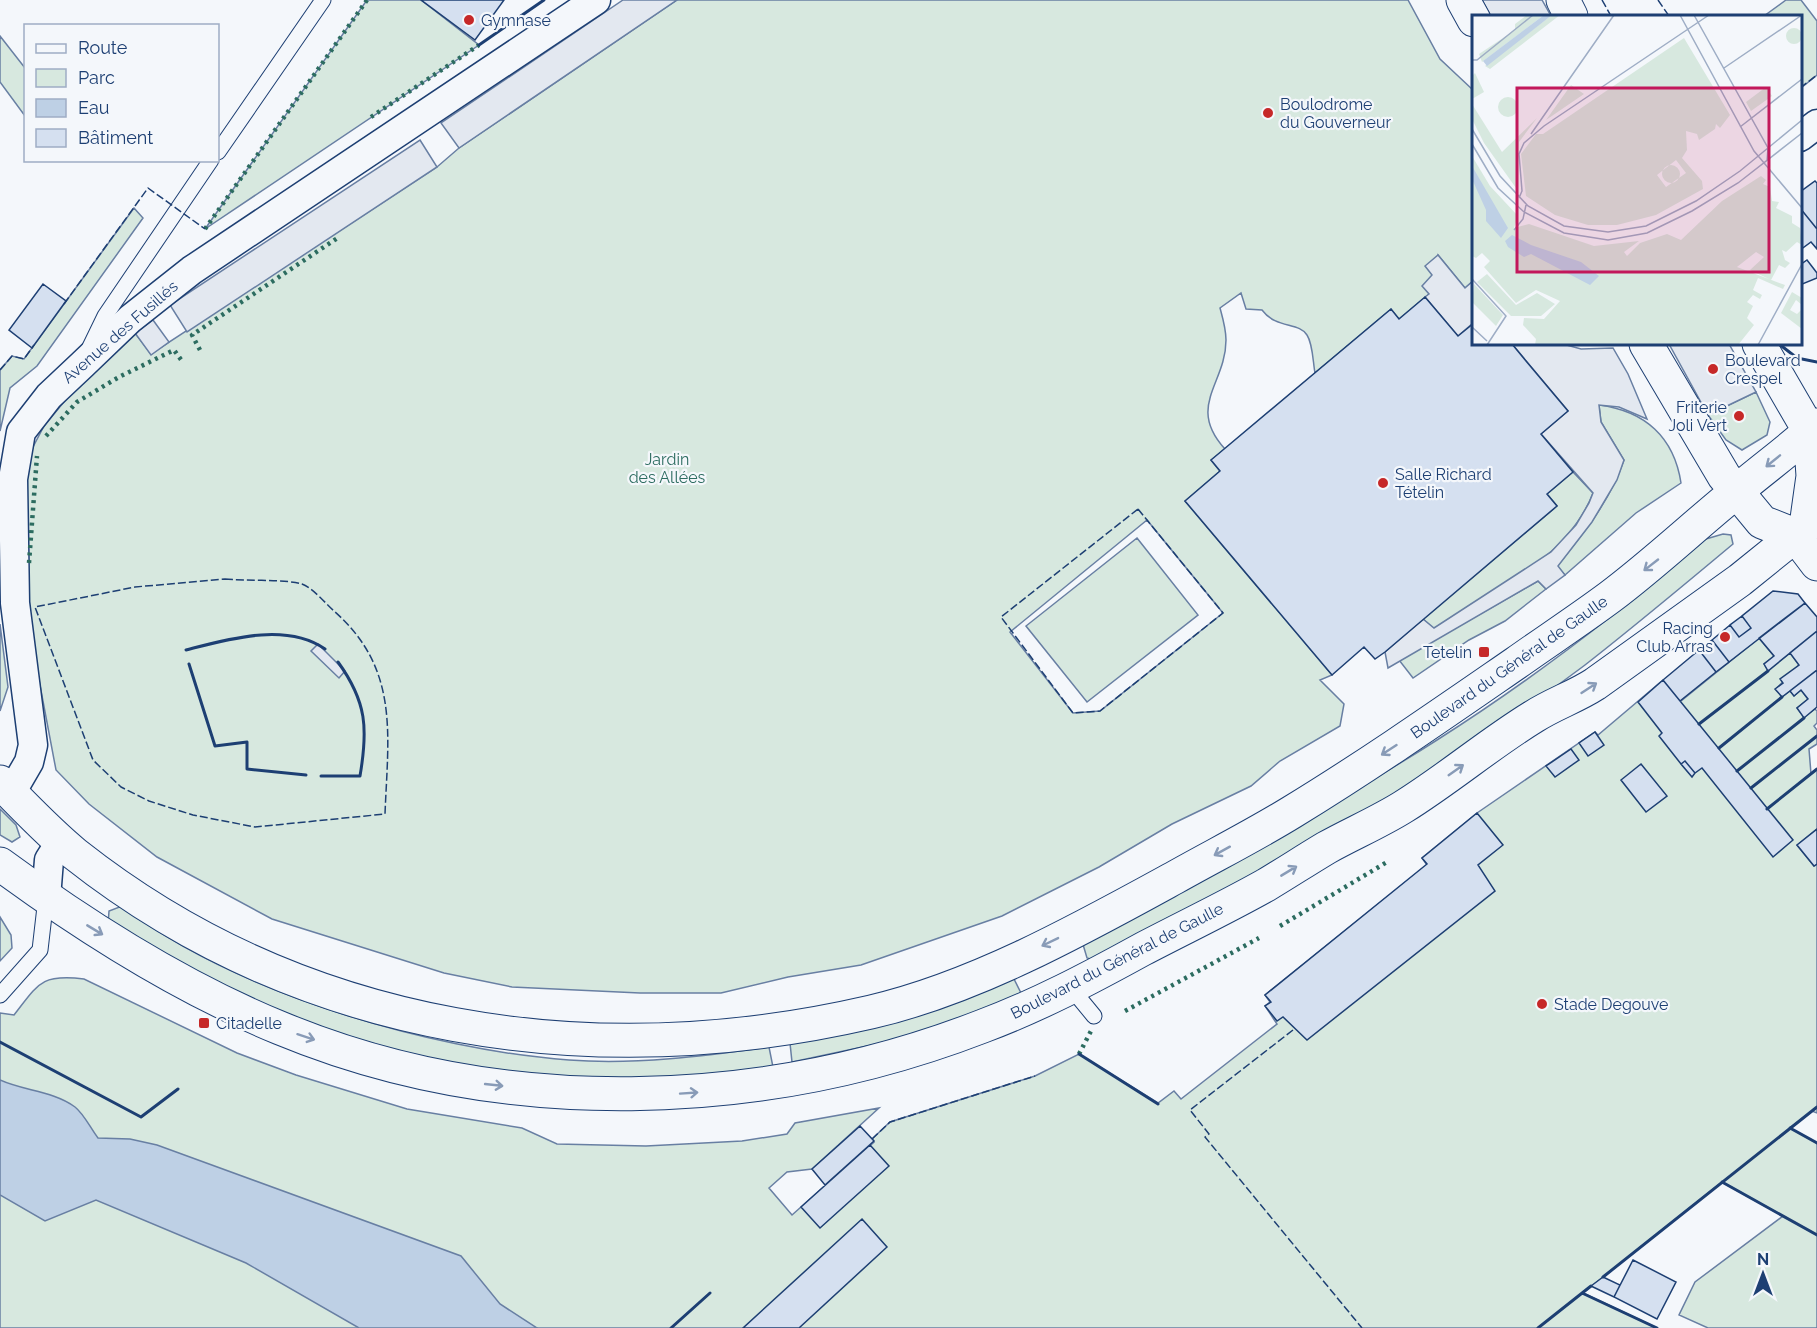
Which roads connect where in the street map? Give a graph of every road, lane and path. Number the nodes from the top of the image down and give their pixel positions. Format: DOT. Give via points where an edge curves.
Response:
graph roads {
  1 [pos="323,0"];
  2 [pos="596,0"];
  3 [pos="1462,0"];
  4 [pos="1563,0"];
  5 [pos="1570,15"];
  6 [pos="1472,18"];
  7 [pos="1817,124"];
  8 [pos="1802,135"];
  9 [pos="219,151"];
  10 [pos="211,162"];
  11 [pos="1647,345"];
  12 [pos="1760,345"];
  13 [pos="83,364"];
  14 [pos="1813,428"];
  15 [pos="1737,490"];
  16 [pos="1806,526"];
  17 [pos="1817,564"];
  18 [pos="5,787"];
  19 [pos="61,841"];
  20 [pos="0,864"];
  21 [pos="46,898"];
  22 [pos="1071,988"];
  23 [pos="0,995"];
  24 [pos="1094,1016"];
  1 -- 9 [label="lane"];
  2 -- 13 [label="street, Avenue des Fusillés" via="192,270 130,319"];
  3 -- 6 [label="main road"];
  4 -- 5 [label="main road"];
  7 -- 8 [label="street"];
  10 -- 13 [label="lane" via="105,316"];
  11 -- 15 [label="main road" via="1724,476"];
  12 -- 14 [label="main road"];
  13 -- 18 [label="street, Avenue des Fusillés" via="49,396 21,432 13,479 15,603 33,745 29,762"];
  14 -- 15 [label="main road, Boulevard du Général de Gaulle, one-way"];
  14 -- 16 [label="main road" via="1813,476"];
  15 -- 16 [label="main road" via="1762,522"];
  15 -- 19 [label="main road, Boulevard du Général de Gaulle, one-way" via="1608,599 1422,729 1288,814 1134,900 970,979 875,1011 734,1037 561,1040 499,1034 415,1016 263,968 189,930"];
  16 -- 17 [label="main road"];
  22 -- 16 [label="main road, Boulevard du Général de Gaulle, one-way" via="1403,807 1537,714 1571,700 1595,684"];
  18 -- 19 [label="main road, Boulevard du Général de Gaulle"];
  19 -- 21 [label="street" via="49,860"];
  20 -- 21 [label="main road, Boulevard du Général de Gaulle"];
  21 -- 22 [label="main road, Boulevard du Général de Gaulle, one-way" via="155,967 285,1030 411,1070 562,1092 658,1095 787,1079 934,1044"];
  21 -- 23 [label="lane" via="40,950"];
  22 -- 24 [label="lane"];
}
